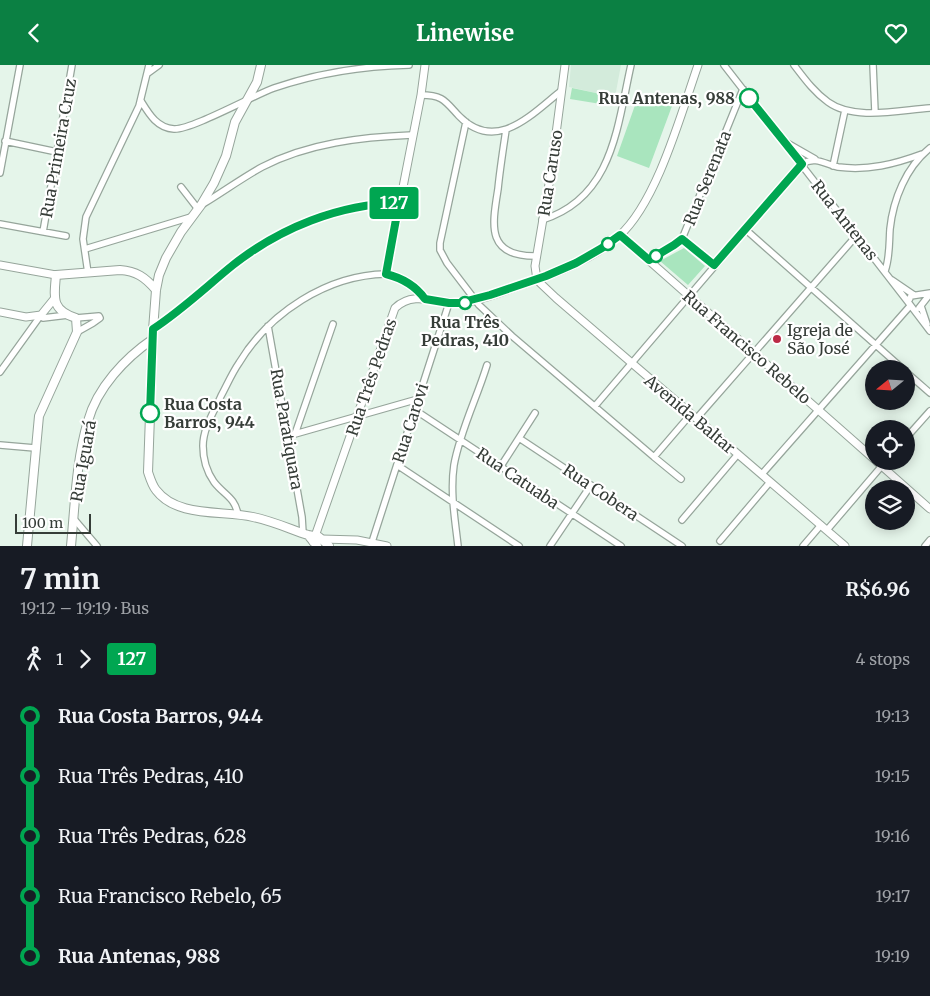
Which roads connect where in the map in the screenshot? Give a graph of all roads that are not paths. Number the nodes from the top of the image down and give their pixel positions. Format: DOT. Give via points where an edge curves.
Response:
graph roads {
  1 [pos="20,65"];
  2 [pos="72,65"];
  3 [pos="149,65"];
  4 [pos="159,65"];
  5 [pos="261,65"];
  6 [pos="409,65"];
  7 [pos="425,65"];
  8 [pos="565,65"];
  9 [pos="631,65"];
  10 [pos="698,65"];
  11 [pos="724,65"];
  12 [pos="794,65"];
  13 [pos="873,65"];
  14 [pos="148,73"];
  15 [pos="743,89"];
  16 [pos="561,91"];
  17 [pos="421,95"];
  18 [pos="247,99"];
  19 [pos="141,101"];
  20 [pos="930,108"];
  21 [pos="845,110"];
  22 [pos="875,112"];
  23 [pos="466,122"];
  24 [pos="506,130"];
  25 [pos="412,135"];
  26 [pos="4,139"];
  27 [pos="783,141"];
  28 [pos="930,148"];
  29 [pos="57,151"];
  30 [pos="922,154"];
  31 [pos="815,159"];
  32 [pos="802,164"];
  33 [pos="833,165"];
  34 [pos="0,173"];
  35 [pos="181,187"];
  36 [pos="399,203"];
  37 [pos="199,207"];
  38 [pos="191,217"];
  39 [pos="542,220"];
  40 [pos="0,224"];
  41 [pos="745,229"];
  42 [pos="43,232"];
  43 [pos="66,235"];
  44 [pos="620,235"];
  45 [pos="857,235"];
  46 [pos="682,239"];
  47 [pos="85,249"];
  48 [pos="537,257"];
  49 [pos="649,260"];
  50 [pos="0,265"];
  51 [pos="714,265"];
  52 [pos="885,271"];
  53 [pos="88,273"];
  54 [pos="386,274"];
  55 [pos="56,275"];
  56 [pos="537,280"];
  57 [pos="892,280"];
  58 [pos="810,287"];
  59 [pos="156,289"];
  60 [pos="930,293"];
  61 [pos="688,295"];
  62 [pos="916,295"];
  63 [pos="425,299"];
  64 [pos="55,301"];
  65 [pos="474,301"];
  66 [pos="449,303"];
  67 [pos="922,304"];
  68 [pos="910,305"];
  69 [pos="0,312"];
  70 [pos="68,315"];
  71 [pos="26,317"];
  72 [pos="42,317"];
  73 [pos="52,317"];
  74 [pos="76,318"];
  75 [pos="333,324"];
  76 [pos="268,326"];
  77 [pos="153,329"];
  78 [pos="30,330"];
  79 [pos="930,331"];
  80 [pos="77,332"];
  81 [pos="153,339"];
  82 [pos="875,344"];
  83 [pos="754,352"];
  84 [pos="893,360"];
  85 [pos="632,364"];
  86 [pos="487,365"];
  87 [pos="0,372"];
  88 [pos="915,380"];
  89 [pos="930,393"];
  90 [pos="418,399"];
  91 [pos="595,406"];
  92 [pos="818,409"];
  93 [pos="415,410"];
  94 [pos="930,411"];
  95 [pos="536,413"];
  96 [pos="357,416"];
  97 [pos="694,416"];
  98 [pos="915,428"];
  99 [pos="295,434"];
  100 [pos="288,436"];
  101 [pos="519,438"];
  102 [pos="461,440"];
  103 [pos="0,445"];
  104 [pos="35,449"];
  105 [pos="865,450"];
  106 [pos="738,454"];
  107 [pos="654,457"];
  108 [pos="397,465"];
  109 [pos="501,466"];
  110 [pos="873,470"];
  111 [pos="888,470"];
  112 [pos="762,474"];
  113 [pos="681,479"];
  114 [pos="770,482"];
  115 [pos="591,485"];
  116 [pos="453,502"];
  117 [pos="930,509"];
  118 [pos="572,513"];
  119 [pos="238,515"];
  120 [pos="74,519"];
  121 [pos="682,520"];
  122 [pos="820,525"];
  123 [pos="827,530"];
  124 [pos="305,534"];
  125 [pos="340,538"];
  126 [pos="930,540"];
  127 [pos="720,541"];
  128 [pos="317,542"];
  129 [pos="372,542"];
  130 [pos="671,543"];
  131 [pos="26,546"];
  132 [pos="71,546"];
  133 [pos="97,546"];
  134 [pos="329,546"];
  135 [pos="387,546"];
  136 [pos="458,546"];
  137 [pos="519,546"];
  138 [pos="550,546"];
  139 [pos="621,546"];
  140 [pos="682,546"];
  141 [pos="803,546"];
  142 [pos="845,546"];
  143 [pos="924,546"];
  1 -- 26 [label="street"];
  2 -- 29 [label="street, Rua Primeira Cruz"];
  3 -- 14 [label="street"];
  4 -- 14 [label="street"];
  5 -- 18 [label="main road" via="257,82"];
  6 -- 18 [label="street" via="338,71"];
  7 -- 17 [label="street"];
  8 -- 16 [label="street, Rua Caruso"];
  9 -- 39 [label="street" via="604,169 590,190 572,207"];
  10 -- 44 [label="street, Rua Três Pedras" via="660,171 645,200"];
  11 -- 15 [label="street, Rua Antenas"];
  12 -- 21 [label="street" via="829,103"];
  13 -- 22 [label="street"];
  14 -- 19 [label="street"];
  15 -- 27 [label="street, Rua Antenas"];
  15 -- 46 [label="street, Rua Serenata"];
  16 -- 24 [label="street" via="519,124"];
  16 -- 39 [label="street, Rua Caruso"];
  17 -- 23 [label="street" via="442,98"];
  17 -- 25 [label="street"];
  18 -- 19 [label="street" via="197,123 176,129 156,122"];
  18 -- 37 [label="main road" via="235,122 221,169"];
  19 -- 47 [label="street" via="86,217"];
  20 -- 22 [label="street"];
  21 -- 22 [label="street"];
  21 -- 33 [label="street"];
  23 -- 24 [label="street" via="486,131"];
  23 -- 65 [label="street" via="440,243 443,257"];
  24 -- 48 [label="street" via="494,233 514,255"];
  25 -- 36 [label="street"];
  25 -- 37 [label="street" via="352,139 300,152 263,167"];
  26 -- 29 [label="street"];
  26 -- 34 [label="street"];
  27 -- 31 [label="street"];
  27 -- 32 [label="street, Rua Antenas"];
  28 -- 30 [label="street"];
  29 -- 42 [label="street, Rua Primeira Cruz"];
  30 -- 33 [label="street" via="880,167"];
  30 -- 52 [label="street" via="906,176 897,197"];
  31 -- 32 [label="street"];
  31 -- 33 [label="street"];
  32 -- 41 [label="street"];
  32 -- 45 [label="street, Rua Antenas"];
  35 -- 37 [label="street"];
  36 -- 54 [label="street"];
  36 -- 77 [label="street" via="327,214 276,236 234,264"];
  37 -- 38 [label="main road"];
  38 -- 47 [label="street"];
  38 -- 59 [label="main road" via="166,258"];
  39 -- 48 [label="street, Rua Caruso"];
  40 -- 42 [label="street"];
  41 -- 51 [label="street"];
  41 -- 58 [label="street"];
  42 -- 43 [label="street"];
  44 -- 49 [label="street, Rua Francisco Rebelo"];
  44 -- 56 [label="street, Rua Três Pedras" via="576,263"];
  45 -- 52 [label="street, Rua Antenas"];
  45 -- 58 [label="street"];
  46 -- 49 [label="street"];
  46 -- 51 [label="street"];
  47 -- 53 [label="street"];
  48 -- 56 [label="street, Rua Caruso"];
  49 -- 61 [label="street, Rua Francisco Rebelo"];
  50 -- 55 [label="street"];
  51 -- 61 [label="street"];
  52 -- 57 [label="street, Rua Antenas"];
  53 -- 55 [label="main road"];
  53 -- 59 [label="main road" via="130,270"];
  54 -- 63 [label="street" via="408,282"];
  54 -- 76 [label="street" via="333,285 299,303"];
  55 -- 64 [label="main road"];
  56 -- 65 [label="street, Rua Três Pedras"];
  56 -- 85 [label="street, Avenida Baltar"];
  57 -- 62 [label="street, Rua Antenas"];
  57 -- 68 [label="street, Rua Antenas"];
  58 -- 82 [label="street"];
  58 -- 83 [label="street"];
  59 -- 77 [label="main road"];
  60 -- 62 [label="street"];
  60 -- 67 [label="street"];
  61 -- 83 [label="street, Rua Francisco Rebelo"];
  61 -- 85 [label="street"];
  62 -- 67 [label="street"];
  62 -- 68 [label="street" via="910,298"];
  63 -- 66 [label="street, Rua Três Pedras"];
  63 -- 96 [label="street, Rua Três Pedras" via="410,299 395,308"];
  64 -- 70 [label="main road"];
  64 -- 72 [label="street"];
  64 -- 73 [label="street"];
  65 -- 66 [label="street, Rua Três Pedras"];
  65 -- 91 [label="street"];
  66 -- 90 [label="street, Rua Carovi"];
  67 -- 68 [label="street" via="918,309"];
  67 -- 79 [label="street, Rua Antenas"];
  68 -- 79 [label="street, Rua Antenas"];
  68 -- 82 [label="street"];
  69 -- 71 [label="street"];
  70 -- 73 [label="street"];
  70 -- 74 [label="main road"];
  71 -- 72 [label="street"];
  71 -- 78 [label="street"];
  72 -- 73 [label="street"];
  72 -- 78 [label="street"];
  74 -- 80 [label="main road"];
  74 -- 80 [label="street" via="100,318"];
  75 -- 99 [label="street"];
  76 -- 100 [label="street, Rua Paratiquara"];
  76 -- 119 [label="street" via="239,362 204,434 209,473 235,503"];
  77 -- 81 [label="main road"];
  78 -- 87 [label="street"];
  80 -- 104 [label="main road" via="41,408"];
  81 -- 119 [label="main road" via="148,464 152,485 166,499 186,508"];
  81 -- 120 [label="main road, Rua Iguará" via="112,376 88,419"];
  82 -- 84 [label="street"];
  82 -- 92 [label="street"];
  83 -- 92 [label="street, Rua Francisco Rebelo"];
  83 -- 97 [label="street"];
  85 -- 91 [label="street"];
  85 -- 97 [label="street, Avenida Baltar"];
  86 -- 102 [label="street"];
  88 -- 89 [label="street"];
  90 -- 93 [label="street, Rua Carovi"];
  90 -- 96 [label="street"];
  91 -- 107 [label="street"];
  92 -- 105 [label="street, Rua Francisco Rebelo"];
  92 -- 112 [label="street"];
  93 -- 102 [label="street, Rua Catuaba"];
  93 -- 108 [label="street, Rua Carovi"];
  94 -- 98 [label="street"];
  95 -- 101 [label="street"];
  96 -- 99 [label="street"];
  96 -- 128 [label="street, Rua Três Pedras"];
  97 -- 106 [label="street, Avenida Baltar"];
  97 -- 107 [label="street"];
  99 -- 100 [label="street"];
  100 -- 124 [label="street, Rua Paratiquara"];
  101 -- 109 [label="street"];
  101 -- 115 [label="street, Rua Cobera"];
  102 -- 109 [label="street, Rua Catuaba"];
  102 -- 116 [label="street" via="454,464"];
  103 -- 104 [label="street"];
  104 -- 131 [label="main road"];
  106 -- 112 [label="street, Avenida Baltar"];
  106 -- 121 [label="street"];
  107 -- 113 [label="street"];
  108 -- 116 [label="street"];
  108 -- 129 [label="street, Rua Carovi"];
  109 -- 118 [label="street, Rua Catuaba"];
  110 -- 123 [label="street"];
  111 -- 117 [label="street, Rua Francisco Rebelo"];
  112 -- 114 [label="street, Avenida Baltar"];
  114 -- 122 [label="street, Avenida Baltar"];
  114 -- 127 [label="street"];
  115 -- 118 [label="street"];
  115 -- 130 [label="street, Rua Cobera"];
  116 -- 136 [label="street"];
  116 -- 137 [label="street"];
  118 -- 138 [label="street"];
  118 -- 139 [label="street, Rua Catuaba"];
  119 -- 124 [label="main road"];
  120 -- 132 [label="main road, Rua Iguará"];
  120 -- 133 [label="street"];
  122 -- 123 [label="street, Avenida Baltar"];
  122 -- 141 [label="street"];
  123 -- 142 [label="street, Avenida Baltar"];
  124 -- 128 [label="main road"];
  125 -- 128 [label="street"];
  125 -- 129 [label="street"];
  125 -- 134 [label="street"];
  126 -- 143 [label="street"];
  128 -- 134 [label="main road"];
  129 -- 135 [label="street"];
  130 -- 140 [label="street, Rua Cobera"];
}
